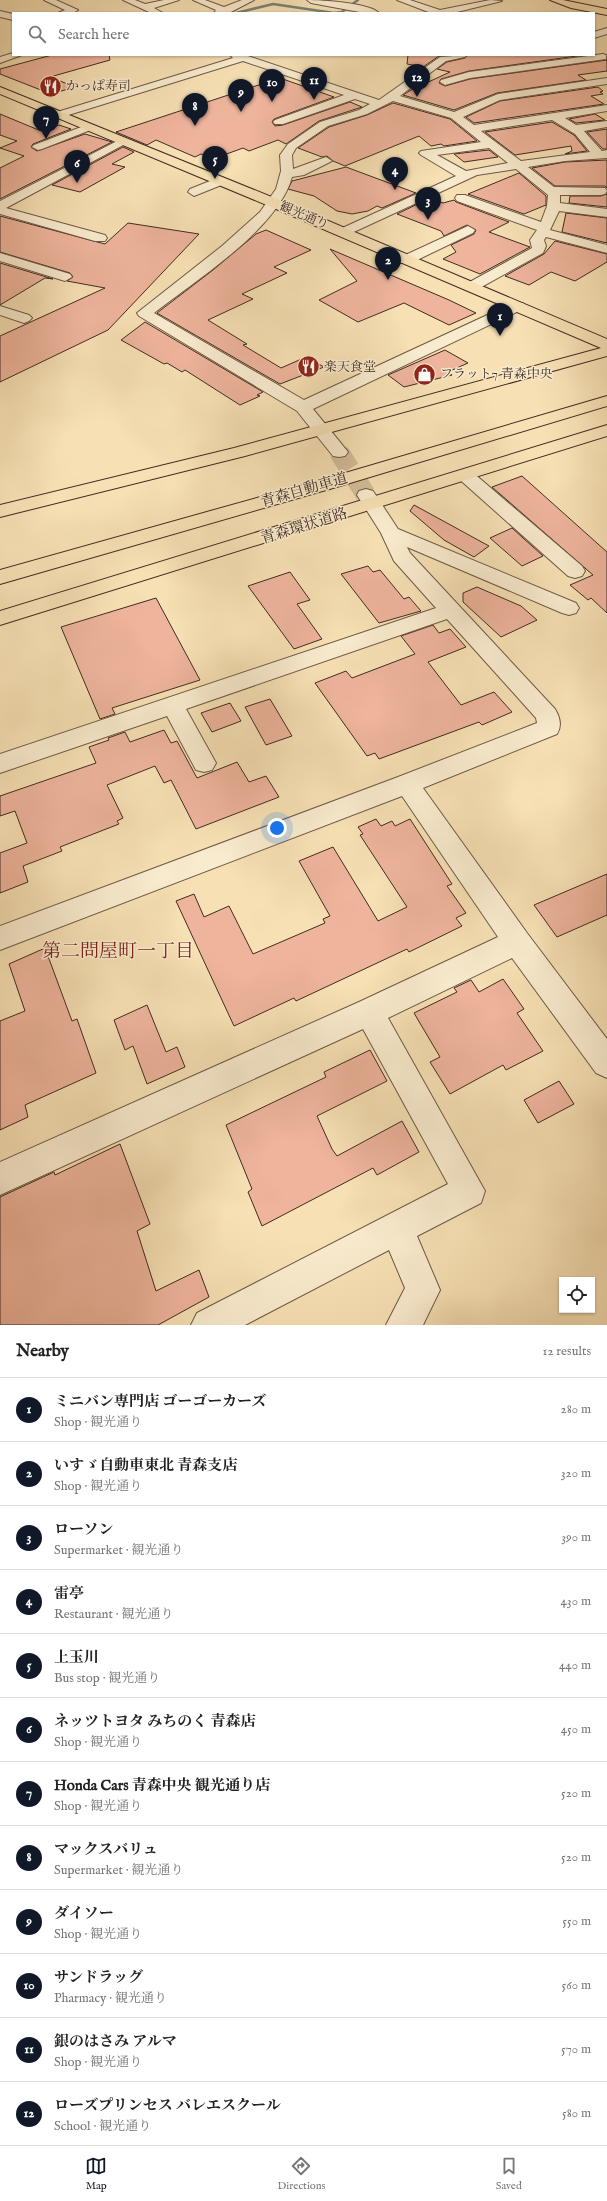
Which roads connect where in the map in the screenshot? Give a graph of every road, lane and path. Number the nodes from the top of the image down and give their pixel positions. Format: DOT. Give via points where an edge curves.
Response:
graph roads {
  1 [pos="48,0"];
  2 [pos="127,0"];
  3 [pos="175,0"];
  4 [pos="197,0"];
  5 [pos="250,0"];
  6 [pos="311,0"];
  7 [pos="401,0"];
  8 [pos="554,0"];
  9 [pos="498,1"];
  10 [pos="145,7"];
  11 [pos="66,12"];
  12 [pos="157,12"];
  13 [pos="222,12"];
  14 [pos="372,12"];
  15 [pos="434,12"];
  16 [pos="442,12"];
  17 [pos="607,12"];
  18 [pos="0,14"];
  19 [pos="607,16"];
  20 [pos="12,17"];
  21 [pos="596,21"];
  22 [pos="607,31"];
  23 [pos="595,36"];
  24 [pos="14,56"];
  25 [pos="239,56"];
  26 [pos="457,56"];
  27 [pos="603,57"];
  28 [pos="0,60"];
  29 [pos="424,73"];
  30 [pos="607,81"];
  31 [pos="445,82"];
  32 [pos="459,88"];
  33 [pos="0,90"];
  34 [pos="473,94"];
  35 [pos="355,95"];
  36 [pos="392,97"];
  37 [pos="488,100"];
  38 [pos="381,104"];
  39 [pos="607,108"];
  40 [pos="58,115"];
  41 [pos="455,116"];
  42 [pos="554,116"];
  43 [pos="279,122"];
  44 [pos="607,124"];
  45 [pos="89,127"];
  46 [pos="471,129"];
  47 [pos="575,129"];
  48 [pos="123,141"];
  49 [pos="491,144"];
  50 [pos="38,147"];
  51 [pos="603,154"];
  52 [pos="326,161"];
  53 [pos="519,165"];
  54 [pos="286,174"];
  55 [pos="466,176"];
  56 [pos="220,181"];
  57 [pos="552,191"];
  58 [pos="601,191"];
  59 [pos="194,192"];
  60 [pos="461,198"];
  61 [pos="274,204"];
  62 [pos="0,206"];
  63 [pos="553,206"];
  64 [pos="0,210"];
  65 [pos="607,213"];
  66 [pos="468,230"];
  67 [pos="543,230"];
  68 [pos="343,233"];
  69 [pos="100,238"];
  70 [pos="607,249"];
  71 [pos="0,257"];
  72 [pos="406,260"];
  73 [pos="65,277"];
  74 [pos="471,287"];
  75 [pos="518,306"];
  76 [pos="0,310"];
  77 [pos="24,318"];
  78 [pos="607,345"];
  79 [pos="607,351"];
  80 [pos="607,400"];
  81 [pos="303,407"];
  82 [pos="322,429"];
  83 [pos="607,430"];
  84 [pos="339,452"];
  85 [pos="465,475"];
  86 [pos="370,500"];
  87 [pos="0,511"];
  88 [pos="391,533"];
  89 [pos="575,571"];
  90 [pos="0,577"];
  91 [pos="569,608"];
  92 [pos="452,610"];
  93 [pos="0,618"];
  94 [pos="172,705"];
  95 [pos="204,762"];
  96 [pos="0,764"];
  97 [pos="407,784"];
  98 [pos="0,938"];
  99 [pos="517,942"];
  100 [pos="369,1012"];
  101 [pos="607,1063"];
  102 [pos="0,1179"];
  103 [pos="397,1228"];
  104 [pos="209,1325"];
  105 [pos="404,1325"];
  1 -- 11 [label="street" via="74,10"];
  2 -- 10 [label="street"];
  3 -- 10 [label="street"];
  4 -- 13 [label="street"];
  5 -- 13 [label="street"];
  6 -- 14 [label="street"];
  7 -- 15 [label="street"];
  8 -- 17 [label="main road"];
  9 -- 16 [label="street"];
  10 -- 12 [label="street"];
  18 -- 20 [label="street"];
  19 -- 21 [label="street"];
  22 -- 23 [label="street"];
  24 -- 28 [label="street"];
  25 -- 35 [label="street"];
  25 -- 40 [label="street"];
  26 -- 29 [label="street" via="443,59"];
  27 -- 31 [label="street" via="469,75"];
  29 -- 31 [label="street"];
  29 -- 36 [label="street"];
  30 -- 37 [label="street"];
  31 -- 32 [label="street"];
  33 -- 40 [label="main road, 観光通り"];
  34 -- 37 [label="street"];
  35 -- 38 [label="street"];
  35 -- 43 [label="street"];
  36 -- 38 [label="street"];
  36 -- 41 [label="street"];
  37 -- 41 [label="street"];
  38 -- 54 [label="street" via="363,112 331,120 315,129 287,152"];
  39 -- 42 [label="street"];
  40 -- 45 [label="main road, 観光通り"];
  41 -- 46 [label="street"];
  42 -- 46 [label="street"];
  42 -- 47 [label="street"];
  44 -- 47 [label="street"];
  45 -- 48 [label="main road, 観光通り"];
  45 -- 50 [label="street"];
  46 -- 49 [label="street"];
  47 -- 51 [label="street"];
  48 -- 56 [label="main road, 観光通り"];
  48 -- 62 [label="street"];
  49 -- 53 [label="street"];
  49 -- 55 [label="street" via="424,153"];
  51 -- 53 [label="street"];
  52 -- 54 [label="street" via="300,172"];
  53 -- 55 [label="street" via="474,172"];
  53 -- 57 [label="street"];
  54 -- 61 [label="street"];
  55 -- 68 [label="street"];
  56 -- 59 [label="street"];
  56 -- 61 [label="main road, 観光通り"];
  57 -- 58 [label="street"];
  57 -- 63 [label="street" via="555,199"];
  60 -- 67 [label="street"];
  61 -- 68 [label="main road, 観光通り"];
  61 -- 81 [label="street" via="265,215 220,247 144,313"];
  63 -- 65 [label="street"];
  63 -- 67 [label="street"];
  64 -- 69 [label="street"];
  66 -- 72 [label="street"];
  67 -- 70 [label="street"];
  67 -- 74 [label="street" via="537,240 538,250"];
  68 -- 72 [label="main road, 観光通り"];
  71 -- 73 [label="street"];
  72 -- 74 [label="main road, 観光通り"];
  74 -- 75 [label="main road, 観光通り"];
  75 -- 78 [label="main road, 観光通り"];
  75 -- 81 [label="street"];
  76 -- 77 [label="street"];
  79 -- 82 [label="main road"];
  80 -- 90 [label="main road, 青森自動車道" via="327,484"];
  81 -- 82 [label="street"];
  82 -- 84 [label="street"];
  82 -- 87 [label="main road"];
  83 -- 85 [label="main road, 青森環状道路"];
  85 -- 86 [label="main road, 青森環状道路"];
  85 -- 89 [label="street"];
  86 -- 88 [label="street"];
  86 -- 93 [label="main road, 青森環状道路"];
  88 -- 91 [label="street"];
  88 -- 92 [label="street" via="401,556"];
  92 -- 94 [label="street"];
  92 -- 97 [label="street" via="547,715 549,728"];
  94 -- 95 [label="street"];
  94 -- 96 [label="street"];
  97 -- 98 [label="street"];
  97 -- 99 [label="street"];
  99 -- 100 [label="street"];
  99 -- 101 [label="street"];
  100 -- 102 [label="street"];
  100 -- 103 [label="street" via="469,1191"];
  103 -- 104 [label="street"];
  103 -- 105 [label="street" via="423,1290"];
}
